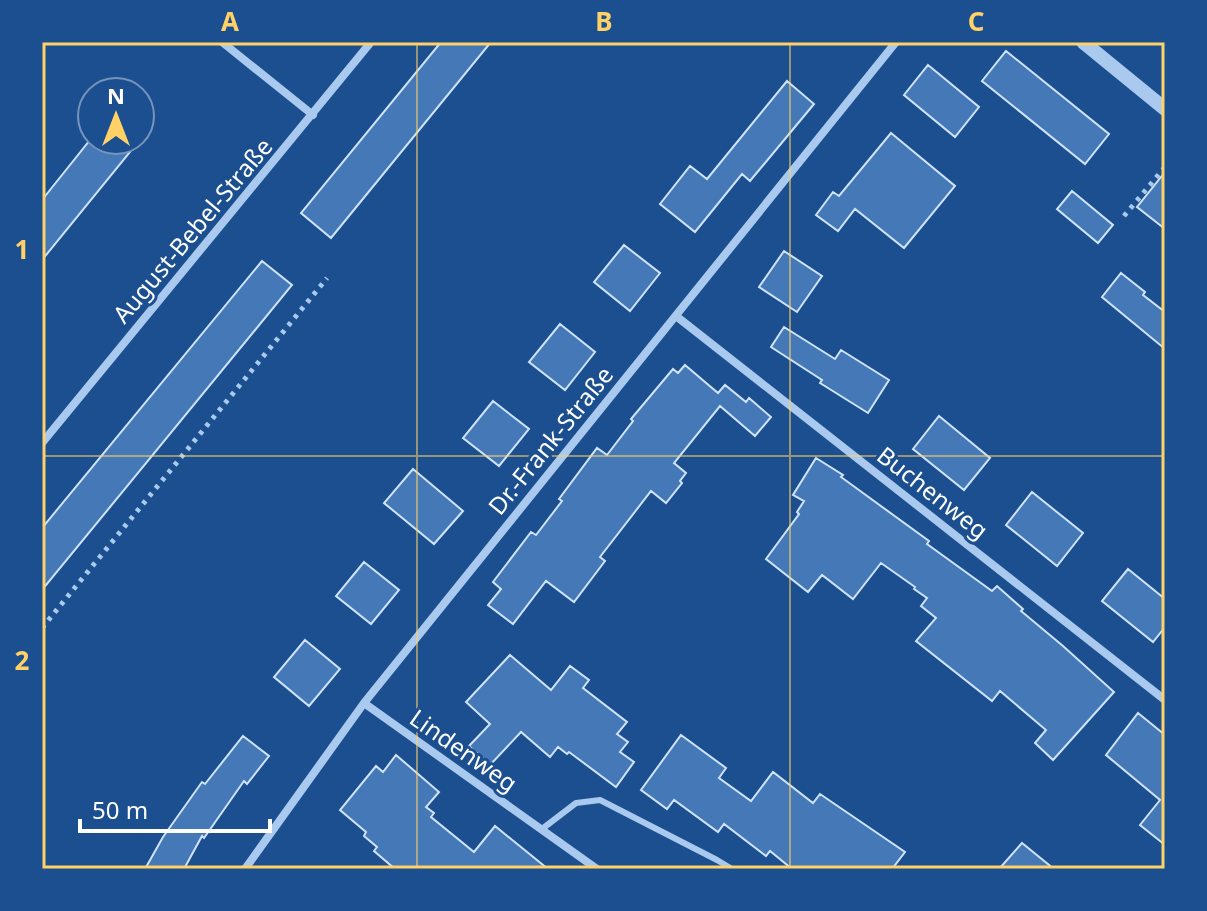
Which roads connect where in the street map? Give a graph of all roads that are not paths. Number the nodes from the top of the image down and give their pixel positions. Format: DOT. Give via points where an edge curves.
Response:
graph roads {
  1 [pos="222,42"];
  2 [pos="371,42"];
  3 [pos="896,42"];
  4 [pos="1083,42"];
  5 [pos="1165,109"];
  6 [pos="313,115"];
  7 [pos="676,316"];
  8 [pos="42,443"];
  9 [pos="1165,700"];
  10 [pos="364,703"];
  11 [pos="542,829"];
  12 [pos="245,869"];
  13 [pos="597,869"];
  14 [pos="732,869"];
  1 -- 6 [label="street"];
  2 -- 6 [label="street, August-Bebel-Straße"];
  3 -- 7 [label="street, Dr.-Frank-Straße"];
  4 -- 5 [label="street"];
  6 -- 8 [label="street, August-Bebel-Straße"];
  7 -- 9 [label="street, Buchenweg"];
  7 -- 10 [label="street, Dr.-Frank-Straße"];
  10 -- 11 [label="street, Lindenweg"];
  10 -- 12 [label="street, Dr.-Frank-Straße"];
  11 -- 13 [label="street, Lindenweg"];
  11 -- 14 [label="lane" via="576,803 600,800"];
}
